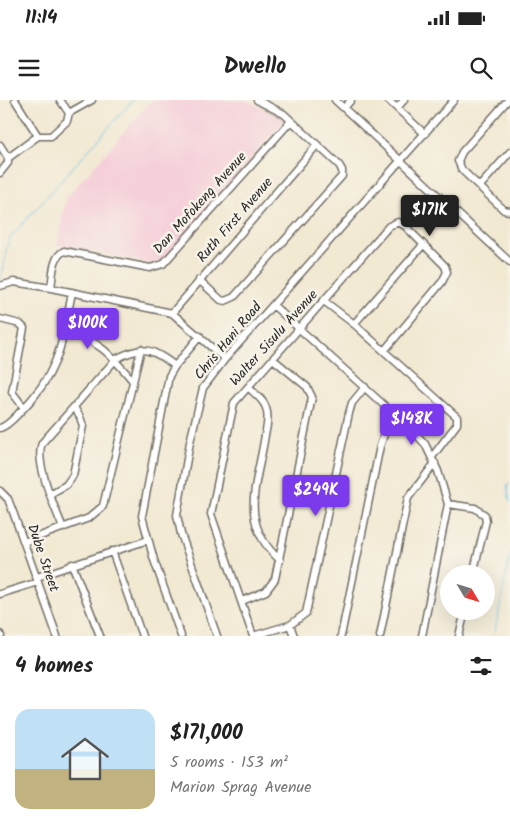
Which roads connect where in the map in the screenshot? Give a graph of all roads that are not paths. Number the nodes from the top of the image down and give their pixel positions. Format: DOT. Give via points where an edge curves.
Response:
graph roads {
  1 [pos="15,100"];
  2 [pos="60,100"];
  3 [pos="92,100"];
  4 [pos="256,100"];
  5 [pos="335,100"];
  6 [pos="351,100"];
  7 [pos="388,100"];
  8 [pos="404,100"];
  9 [pos="454,100"];
  10 [pos="508,100"];
  11 [pos="344,108"];
  12 [pos="397,108"];
  13 [pos="69,113"];
  14 [pos="291,121"];
  15 [pos="425,134"];
  16 [pos="38,136"];
  17 [pos="0,145"];
  18 [pos="318,145"];
  19 [pos="510,152"];
  20 [pos="8,158"];
  21 [pos="401,160"];
  22 [pos="0,173"];
  23 [pos="480,186"];
  24 [pos="510,211"];
  25 [pos="423,245"];
  26 [pos="510,261"];
  27 [pos="199,280"];
  28 [pos="0,286"];
  29 [pos="51,288"];
  30 [pos="72,292"];
  31 [pos="324,301"];
  32 [pos="274,306"];
  33 [pos="172,313"];
  34 [pos="0,319"];
  35 [pos="354,324"];
  36 [pos="300,328"];
  37 [pos="64,331"];
  38 [pos="200,336"];
  39 [pos="141,349"];
  40 [pos="384,351"];
  41 [pos="116,359"];
  42 [pos="225,359"];
  43 [pos="274,360"];
  44 [pos="175,366"];
  45 [pos="133,382"];
  46 [pos="364,387"];
  47 [pos="249,388"];
  48 [pos="74,407"];
  49 [pos="24,408"];
  50 [pos="396,416"];
  51 [pos="0,428"];
  52 [pos="433,460"];
  53 [pos="0,491"];
  54 [pos="50,494"];
  55 [pos="448,504"];
  56 [pos="63,528"];
  57 [pos="148,540"];
  58 [pos="24,542"];
  59 [pos="112,551"];
  60 [pos="280,560"];
  61 [pos="72,564"];
  62 [pos="475,565"];
  63 [pos="37,580"];
  64 [pos="0,594"];
  65 [pos="242,601"];
  66 [pos="463,620"];
  67 [pos="290,625"];
  68 [pos="57,636"];
  69 [pos="100,636"];
  70 [pos="142,636"];
  71 [pos="181,636"];
  72 [pos="217,636"];
  73 [pos="253,636"];
  74 [pos="294,636"];
  75 [pos="341,636"];
  76 [pos="380,636"];
  77 [pos="422,636"];
  78 [pos="459,636"];
  1 -- 16 [label="street"];
  2 -- 13 [label="street"];
  3 -- 13 [label="street"];
  4 -- 14 [label="street" via="280,111"];
  5 -- 11 [label="street"];
  6 -- 11 [label="street"];
  7 -- 12 [label="street"];
  8 -- 12 [label="street"];
  9 -- 15 [label="street, Chris Hani Road"];
  10 -- 23 [label="street" via="459,158 462,170"];
  11 -- 21 [label="street"];
  12 -- 15 [label="street"];
  13 -- 16 [label="street" via="67,121 51,136"];
  14 -- 18 [label="street"];
  14 -- 29 [label="street, Dan Mofokeng Avenue" via="163,264 154,268 64,252 58,255"];
  15 -- 21 [label="street, Chris Hani Road"];
  16 -- 20 [label="street"];
  17 -- 20 [label="street"];
  18 -- 27 [label="street, Ruth First Avenue"];
  18 -- 27 [label="street" via="342,170 342,176 334,186 234,297 221,300"];
  19 -- 23 [label="street"];
  20 -- 22 [label="street"];
  21 -- 26 [label="street"];
  21 -- 32 [label="street, Chris Hani Road"];
  23 -- 24 [label="street" via="504,210"];
  25 -- 31 [label="street, Walter Sisulu Avenue" via="402,223 395,222"];
  25 -- 35 [label="street"];
  25 -- 40 [label="street" via="447,272"];
  27 -- 33 [label="street, Ruth First Avenue"];
  28 -- 29 [label="street" via="14,282"];
  29 -- 30 [label="street"];
  30 -- 33 [label="street"];
  30 -- 37 [label="street"];
  31 -- 35 [label="street"];
  31 -- 36 [label="street, Walter Sisulu Avenue"];
  32 -- 36 [label="street"];
  32 -- 42 [label="street, Chris Hani Road"];
  33 -- 38 [label="street"];
  34 -- 49 [label="street" via="24,328 12,389"];
  35 -- 40 [label="street"];
  36 -- 43 [label="street, Walter Sisulu Avenue"];
  36 -- 46 [label="street"];
  37 -- 41 [label="street" via="88,338"];
  37 -- 49 [label="street" via="51,374"];
  38 -- 42 [label="street"];
  38 -- 44 [label="street"];
  39 -- 41 [label="street"];
  39 -- 44 [label="street" via="156,352"];
  39 -- 45 [label="street"];
  40 -- 52 [label="street" via="457,417 457,424"];
  41 -- 45 [label="street"];
  41 -- 48 [label="street"];
  42 -- 72 [label="street, Chris Hani Road" via="203,388 177,515"];
  43 -- 47 [label="street, Walter Sisulu Avenue"];
  43 -- 60 [label="street" via="307,387 312,397"];
  44 -- 57 [label="street" via="168,382 143,505 142,520"];
  45 -- 56 [label="street" via="103,506 95,516"];
  46 -- 50 [label="street"];
  46 -- 67 [label="street" via="349,413 307,610"];
  47 -- 60 [label="street" via="267,413 253,512 267,549"];
  47 -- 65 [label="street, Walter Sisulu Avenue" via="234,403 211,514"];
  48 -- 54 [label="street" via="40,450"];
  48 -- 54 [label="street" via="82,426 73,475 66,485"];
  49 -- 51 [label="street"];
  50 -- 52 [label="street" via="416,434"];
  50 -- 75 [label="street" via="386,429 380,446"];
  52 -- 55 [label="street"];
  52 -- 76 [label="street" via="408,498"];
  53 -- 58 [label="street, Dube Street" via="10,504"];
  54 -- 56 [label="street"];
  55 -- 62 [label="street" via="475,508 485,514"];
  55 -- 77 [label="street"];
  56 -- 58 [label="street"];
  57 -- 59 [label="street"];
  57 -- 71 [label="street"];
  58 -- 63 [label="street, Dube Street"];
  59 -- 61 [label="street"];
  59 -- 70 [label="street"];
  60 -- 65 [label="street" via="271,587"];
  61 -- 63 [label="street"];
  61 -- 69 [label="street"];
  63 -- 64 [label="street"];
  63 -- 68 [label="street, Dube Street"];
  65 -- 73 [label="street, Walter Sisulu Avenue"];
  66 -- 78 [label="street"];
  67 -- 73 [label="street"];
  67 -- 74 [label="street"];
}
